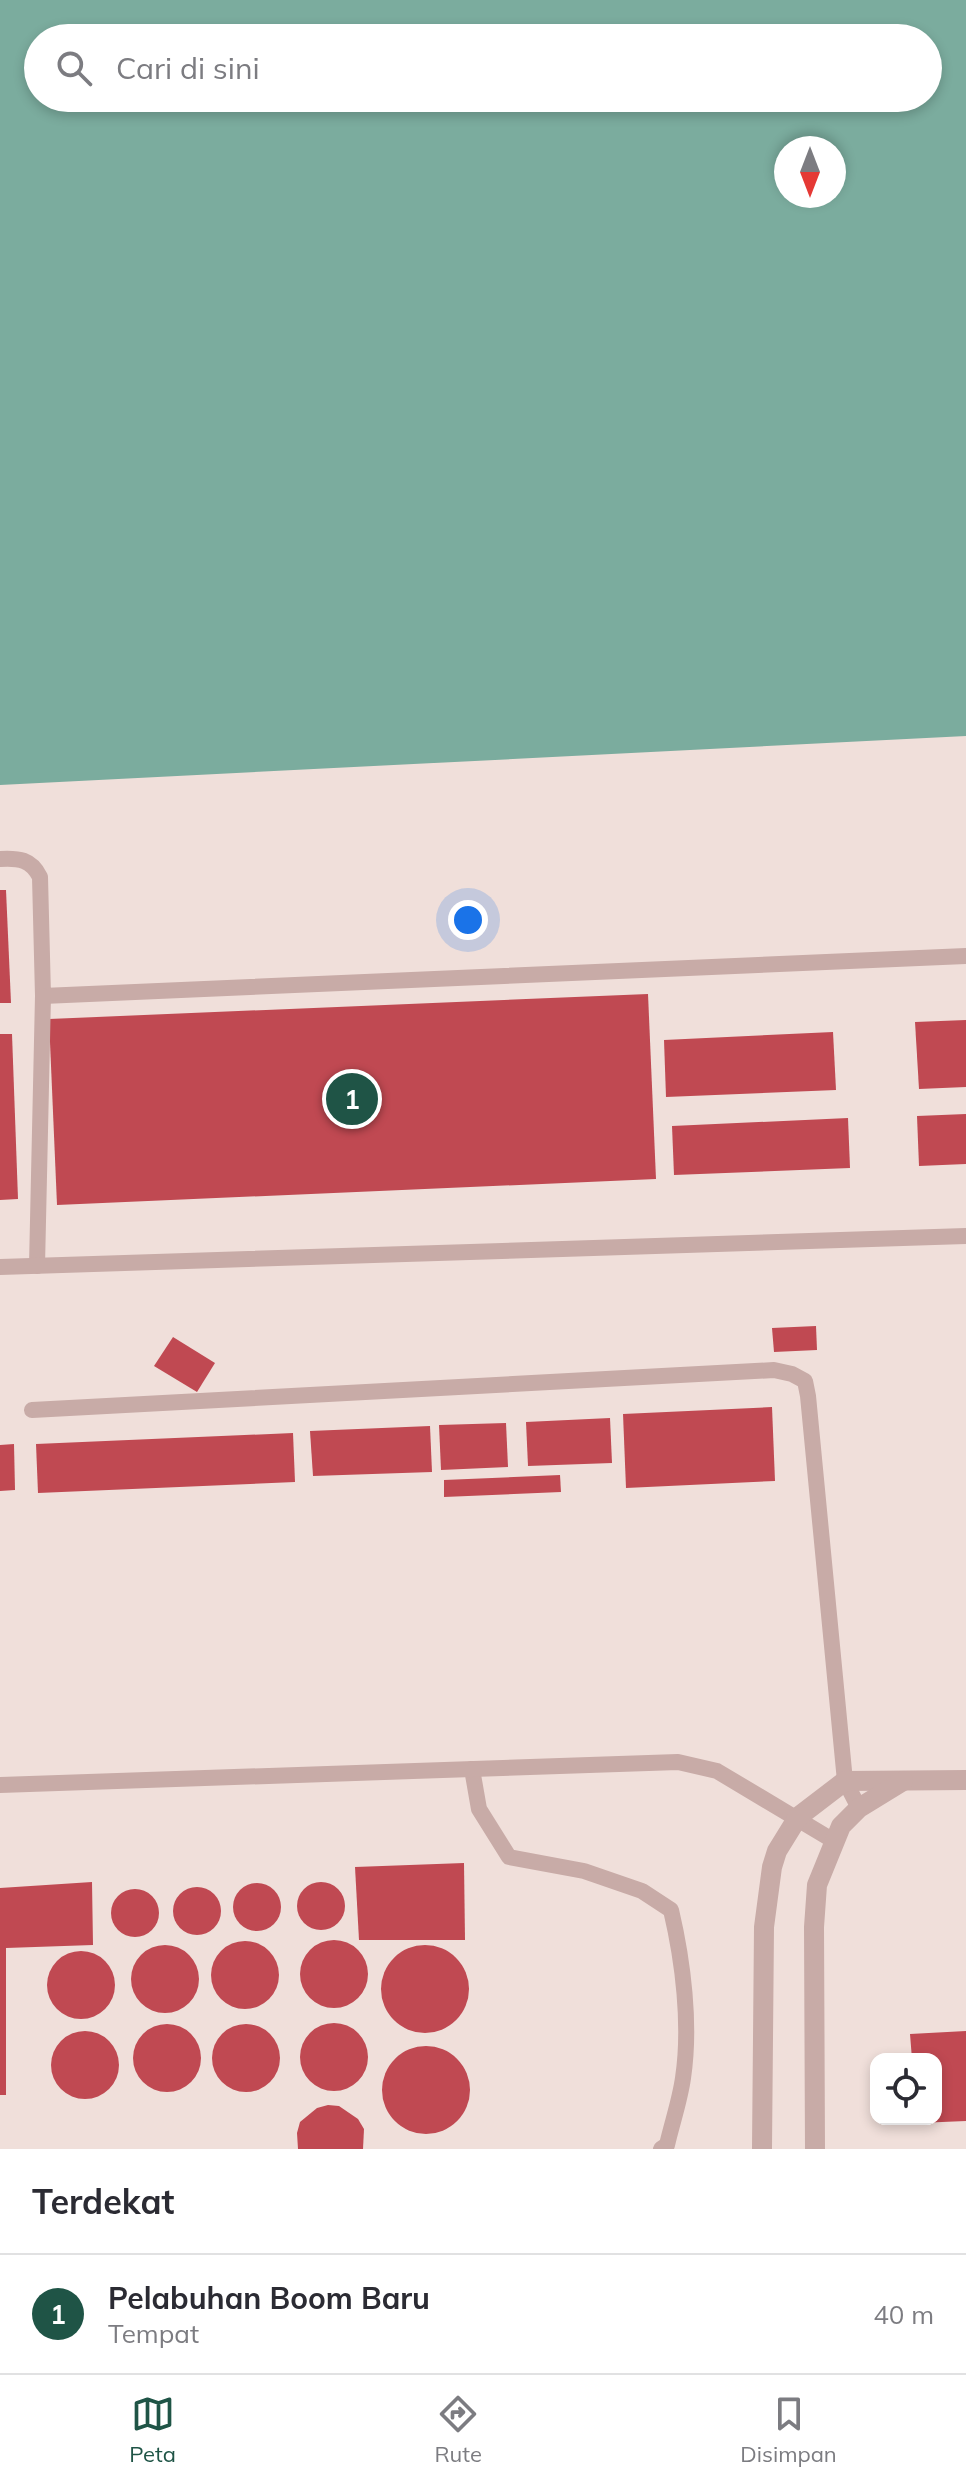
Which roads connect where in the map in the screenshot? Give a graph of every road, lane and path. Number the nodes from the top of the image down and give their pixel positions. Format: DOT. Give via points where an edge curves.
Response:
graph roads {
  1 [pos="0,859"];
  2 [pos="966,956"];
  3 [pos="43,996"];
  4 [pos="966,1236"];
  5 [pos="37,1266"];
  6 [pos="0,1267"];
  7 [pos="32,1410"];
  8 [pos="472,1769"];
  9 [pos="966,1780"];
  10 [pos="845,1781"];
  11 [pos="903,1781"];
  12 [pos="0,1785"];
  13 [pos="859,1808"];
  14 [pos="798,1817"];
  15 [pos="834,1841"];
  16 [pos="661,2149"];
  17 [pos="762,2149"];
  18 [pos="815,2149"];
  1 -- 3 [label="lane" via="22,859 34,865 40,877"];
  2 -- 3 [label="lane"];
  3 -- 5 [label="lane"];
  4 -- 5 [label="lane"];
  5 -- 6 [label="lane"];
  7 -- 10 [label="lane" via="774,1370 792,1374 805,1381 808,1396"];
  8 -- 12 [label="lane"];
  8 -- 14 [label="lane" via="678,1762 717,1771"];
  8 -- 16 [label="lane" via="479,1809 509,1857 584,1871 642,1891 671,1910 685,2003 683,2077 667,2145"];
  9 -- 11 [label="street"];
  10 -- 11 [label="street"];
  10 -- 13 [label="lane"];
  10 -- 14 [label="street"];
  11 -- 13 [label="street"];
  13 -- 15 [label="street"];
  14 -- 15 [label="lane"];
  14 -- 17 [label="street" via="772,1867 764,1927"];
  15 -- 18 [label="street" via="817,1885 814,1927"];
}
